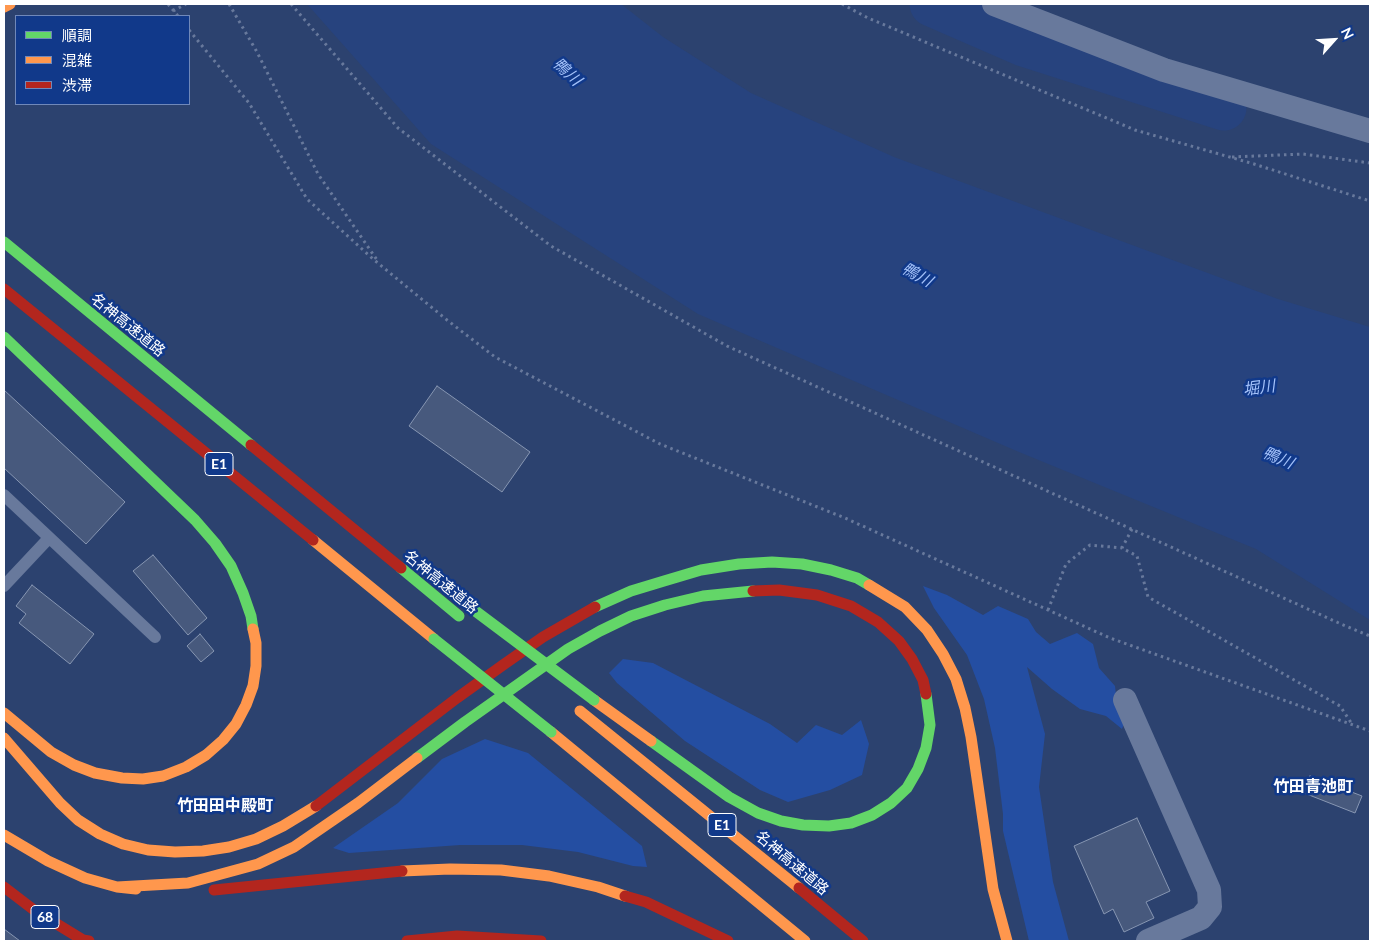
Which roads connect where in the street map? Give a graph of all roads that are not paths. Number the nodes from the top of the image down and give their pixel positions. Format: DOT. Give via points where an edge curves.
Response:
graph roads {
  1 [pos="10,4"];
  2 [pos="994,4"];
  3 [pos="4,7"];
  4 [pos="1370,130"];
  5 [pos="4,242"];
  6 [pos="4,289"];
  7 [pos="4,337"];
  8 [pos="269,459"];
  9 [pos="4,495"];
  10 [pos="50,538"];
  11 [pos="438,583"];
  12 [pos="4,586"];
  13 [pos="466,604"];
  14 [pos="463,619"];
  15 [pos="155,637"];
  16 [pos="504,652"];
  17 [pos="542,681"];
  18 [pos="1125,700"];
  19 [pos="576,708"];
  20 [pos="4,713"];
  21 [pos="4,738"];
  22 [pos="4,835"];
  23 [pos="4,887"];
  24 [pos="117,887"];
  25 [pos="85,941"];
  26 [pos="407,941"];
  27 [pos="541,941"];
  28 [pos="728,941"];
  29 [pos="805,941"];
  30 [pos="863,941"];
  31 [pos="1007,941"];
  32 [pos="1148,941"];
  1 -- 3 [label="main road"];
  2 -- 4 [label="street" via="1164,70"];
  5 -- 8 [label="main road, 名神高速道路 / E1"];
  6 -- 29 [label="main road, E1, bridge"];
  7 -- 20 [label="main road" via="215,543 231,566 251,616 256,666 246,705 223,740 186,767 163,776 122,778 74,765 51,752"];
  8 -- 11 [label="main road"];
  8 -- 14 [label="main road, 名神高速道路 / E1"];
  9 -- 10 [label="lane"];
  10 -- 12 [label="lane"];
  10 -- 15 [label="lane"];
  13 -- 24 [label="main road, bridge" via="594,700 729,797 781,821 829,826 851,823 872,814 907,788 926,748 930,725 923,680 899,641 878,622 851,606 817,595 778,590 703,596 631,616 568,649 465,722 343,814 294,847 258,864 188,883"];
  16 -- 17 [label="main road"];
  18 -- 32 [label="street" via="1209,890 1210,907 1200,918"];
  19 -- 30 [label="main road, 名神高速道路 / E1"];
  21 -- 31 [label="main road" via="60,803 100,834 148,850 203,851 229,847 256,839 310,810 457,698 574,618 632,591 701,570 772,562 802,564 857,578 883,592 905,607 927,630 943,654 956,679 965,708 993,889"];
  22 -- 24 [label="main road" via="55,865"];
  23 -- 25 [label="main road, 68"];
  24 -- 28 [label="main road" via="161,892 194,891 393,871 501,870 549,876 646,902"];
  26 -- 27 [label="main road" via="457,936"];
}
